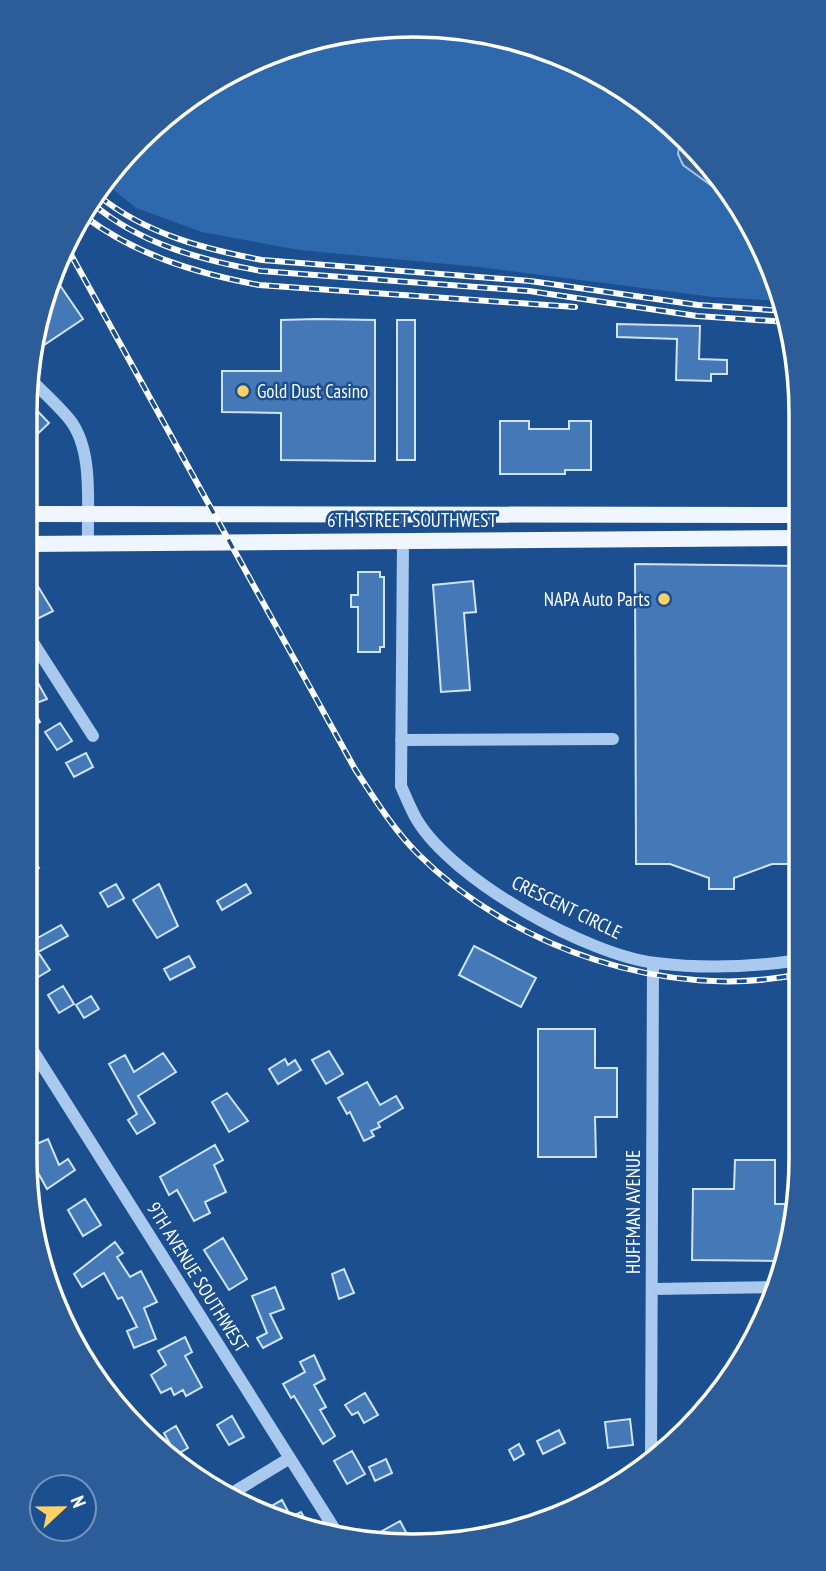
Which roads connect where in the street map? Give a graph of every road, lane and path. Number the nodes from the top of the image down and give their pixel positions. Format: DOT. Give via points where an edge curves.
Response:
graph roads {
  1 [pos="38,387"];
  2 [pos="37,514"];
  3 [pos="87,514"];
  4 [pos="789,514"];
  5 [pos="789,538"];
  6 [pos="403,541"];
  7 [pos="88,543"];
  8 [pos="37,544"];
  9 [pos="37,649"];
  10 [pos="93,736"];
  11 [pos="401,740"];
  12 [pos="613,740"];
  13 [pos="789,961"];
  14 [pos="653,963"];
  15 [pos="37,1057"];
  16 [pos="766,1287"];
  17 [pos="652,1289"];
  18 [pos="651,1449"];
  19 [pos="289,1458"];
  20 [pos="237,1490"];
  21 [pos="332,1525"];
  1 -- 3 [label="street" via="71,421 79,437"];
  2 -- 3 [label="main road, 6TH STREET SOUTHWEST"];
  3 -- 4 [label="main road, 6TH STREET SOUTHWEST"];
  3 -- 7 [label="street"];
  5 -- 6 [label="main road, 6TH STREET SOUTHWEST"];
  6 -- 7 [label="main road, 6TH STREET SOUTHWEST"];
  6 -- 11 [label="street, CRESCENT CIRCLE"];
  7 -- 8 [label="main road, 6TH STREET SOUTHWEST"];
  9 -- 10 [label="street"];
  11 -- 12 [label="street"];
  11 -- 14 [label="street, CRESCENT CIRCLE" via="401,786 418,822 474,878 507,902 572,935"];
  13 -- 14 [label="street, CRESCENT CIRCLE" via="702,967"];
  14 -- 17 [label="street, HUFFMAN AVENUE"];
  15 -- 19 [label="street, 9TH AVENUE SOUTHWEST"];
  16 -- 17 [label="street"];
  17 -- 18 [label="street, HUFFMAN AVENUE"];
  19 -- 20 [label="street"];
  19 -- 21 [label="street, 9TH AVENUE SOUTHWEST"];
}
